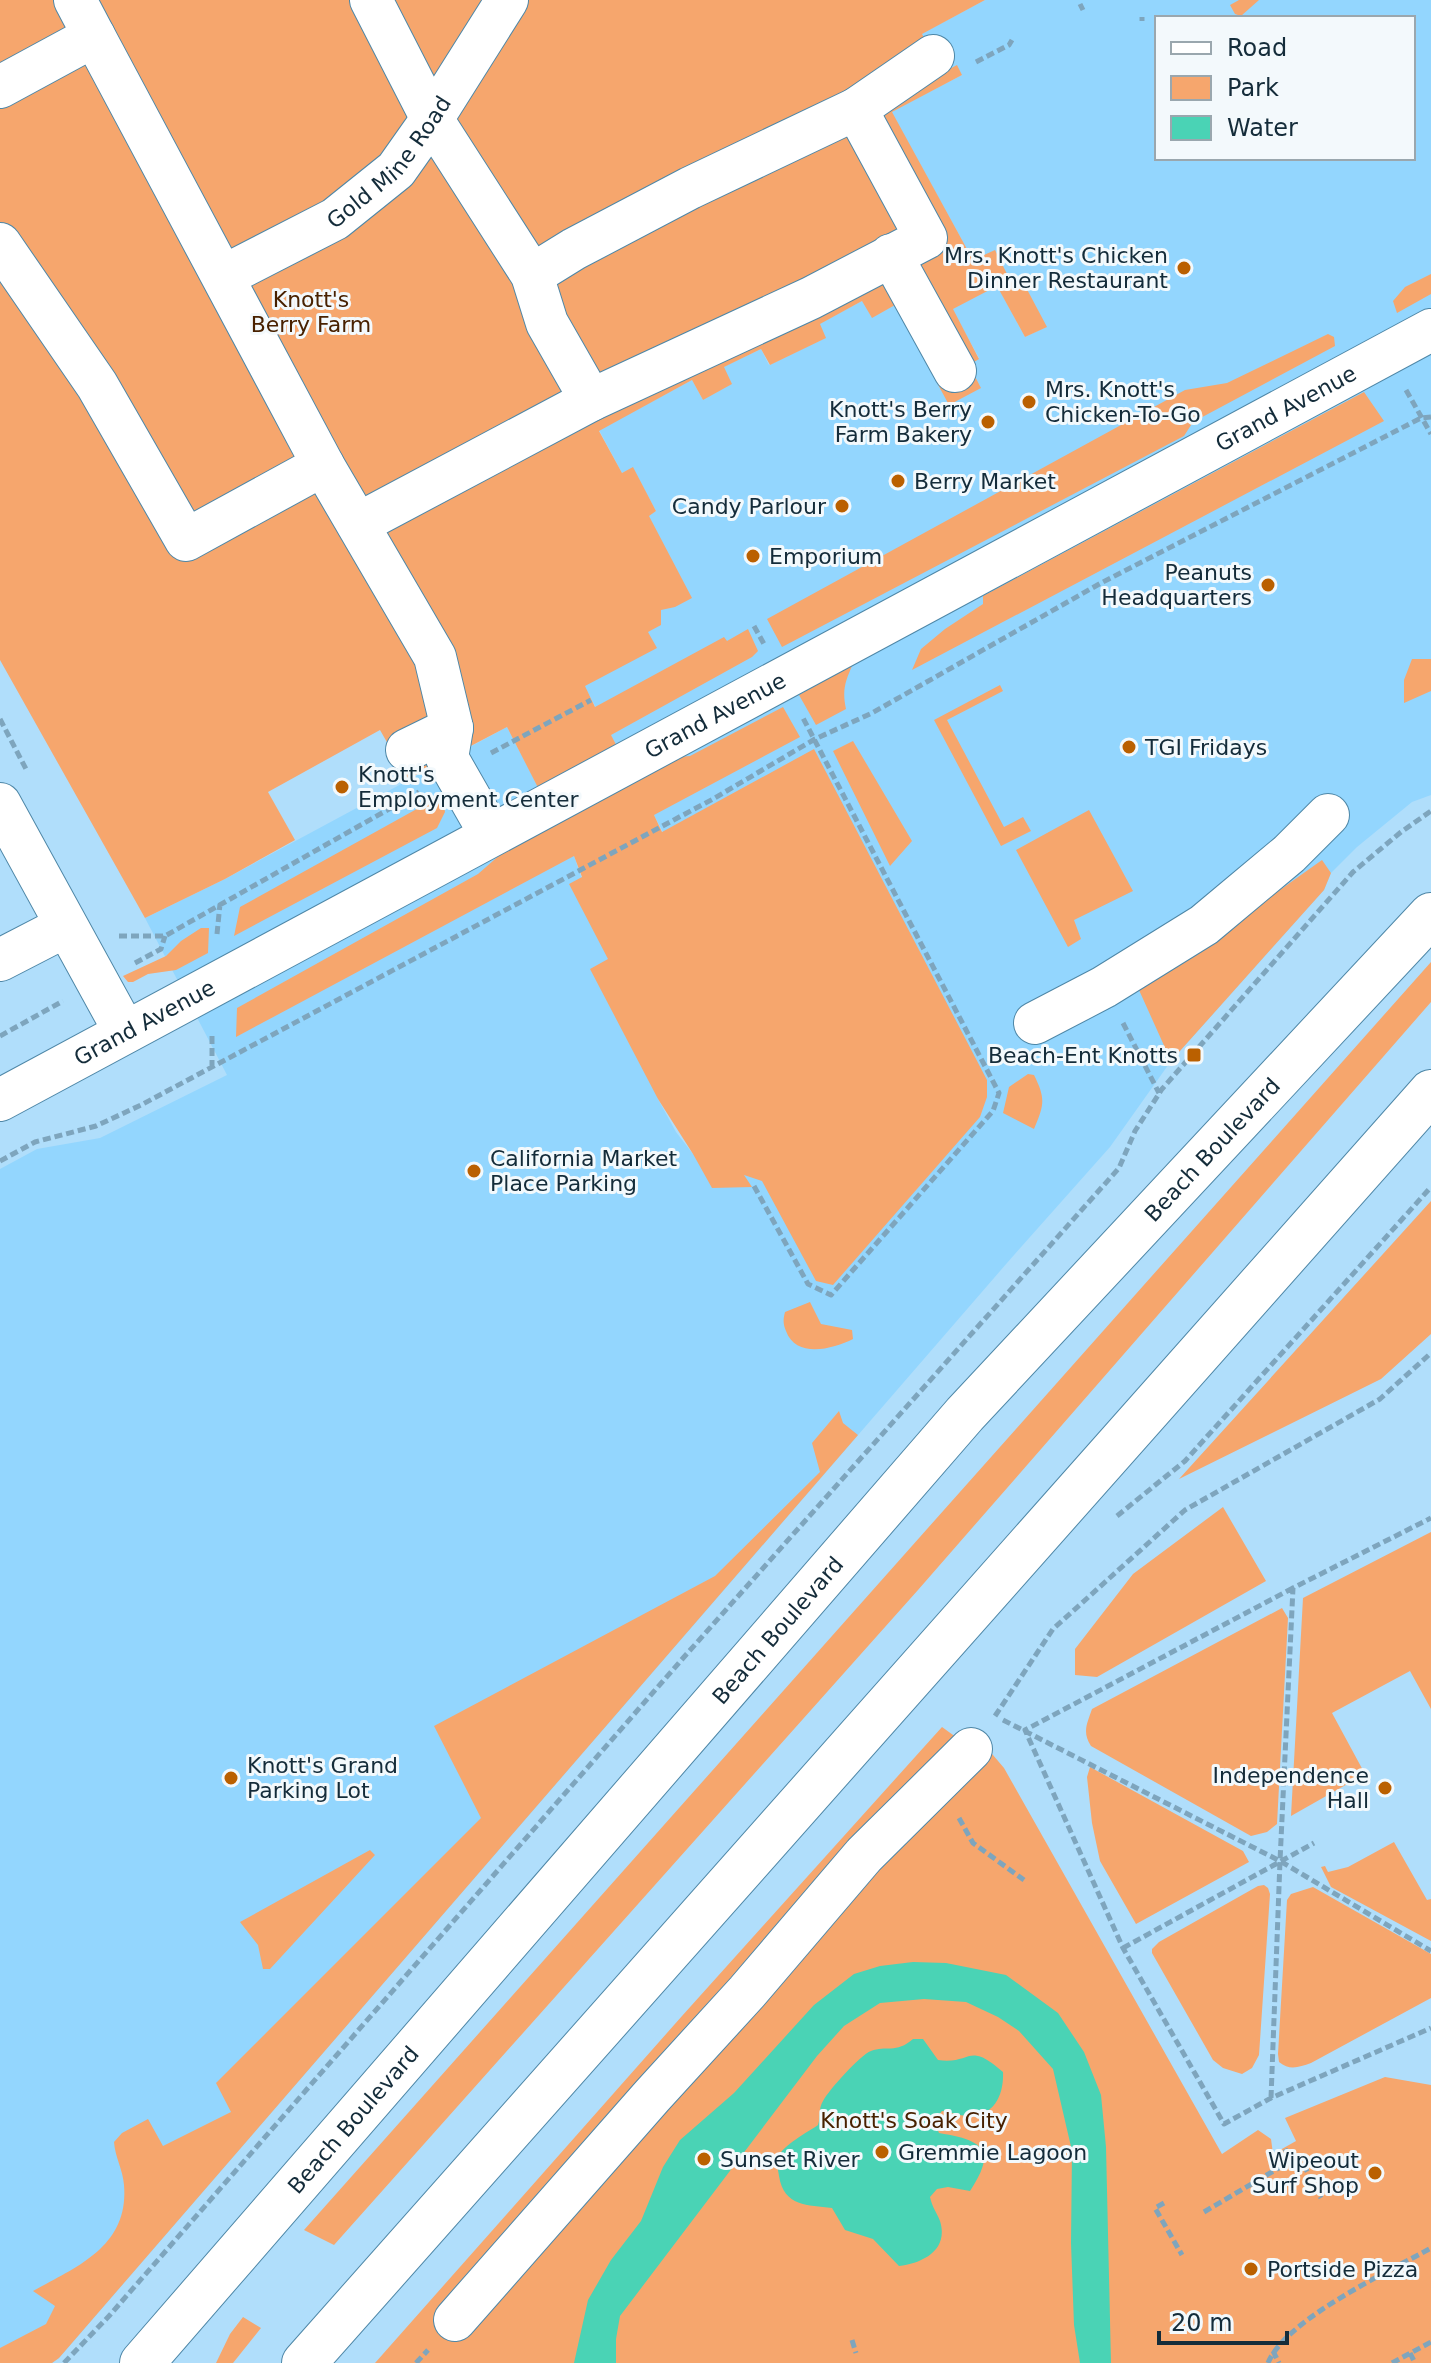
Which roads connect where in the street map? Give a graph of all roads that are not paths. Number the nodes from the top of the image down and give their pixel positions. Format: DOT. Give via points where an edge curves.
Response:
graph roads {
  1 [pos="371,0"];
  2 [pos="507,0"];
  3 [pos="85,18"];
  4 [pos="949,62"];
  5 [pos="0,87"];
  6 [pos="856,109"];
  7 [pos="432,119"];
  8 [pos="0,244"];
  9 [pos="891,255"];
  10 [pos="532,275"];
  11 [pos="224,276"];
  12 [pos="1431,330"];
  13 [pos="955,371"];
  14 [pos="591,400"];
  15 [pos="323,465"];
  16 [pos="358,524"];
  17 [pos="452,728"];
  18 [pos="407,750"];
  19 [pos="0,804"];
  20 [pos="1328,815"];
  21 [pos="491,835"];
  22 [pos="1431,915"];
  23 [pos="66,926"];
  24 [pos="0,960"];
  25 [pos="1035,1023"];
  26 [pos="125,1032"];
  27 [pos="1431,1092"];
  28 [pos="0,1100"];
  29 [pos="983,1733"];
  30 [pos="455,2320"];
  31 [pos="142,2363"];
  32 [pos="304,2363"];
  1 -- 7 [label="street"];
  2 -- 7 [label="street, Gold Mine Road"];
  3 -- 5 [label="street"];
  3 -- 11 [label="street"];
  4 -- 6 [label="street"];
  6 -- 9 [label="street" via="926,238"];
  6 -- 10 [label="street" via="690,188"];
  7 -- 10 [label="street"];
  7 -- 11 [label="street, Gold Mine Road" via="396,170 335,219"];
  8 -- 15 [label="street" via="97,385 186,540"];
  9 -- 13 [label="street"];
  9 -- 14 [label="street"];
  10 -- 14 [label="street" via="547,323"];
  11 -- 15 [label="street"];
  12 -- 21 [label="street, Grand Avenue"];
  14 -- 16 [label="street"];
  15 -- 16 [label="street"];
  16 -- 17 [label="street" via="435,657"];
  17 -- 18 [label="street"];
  17 -- 21 [label="street" via="447,758"];
  19 -- 23 [label="street"];
  20 -- 25 [label="street" via="1204,925"];
  21 -- 26 [label="street, Grand Avenue"];
  22 -- 31 [label="main road, Beach Boulevard" via="965,1414"];
  23 -- 24 [label="street"];
  23 -- 26 [label="street"];
  26 -- 28 [label="street, Grand Avenue"];
  27 -- 32 [label="main road"];
  29 -- 30 [label="street" via="864,1855"];
}
